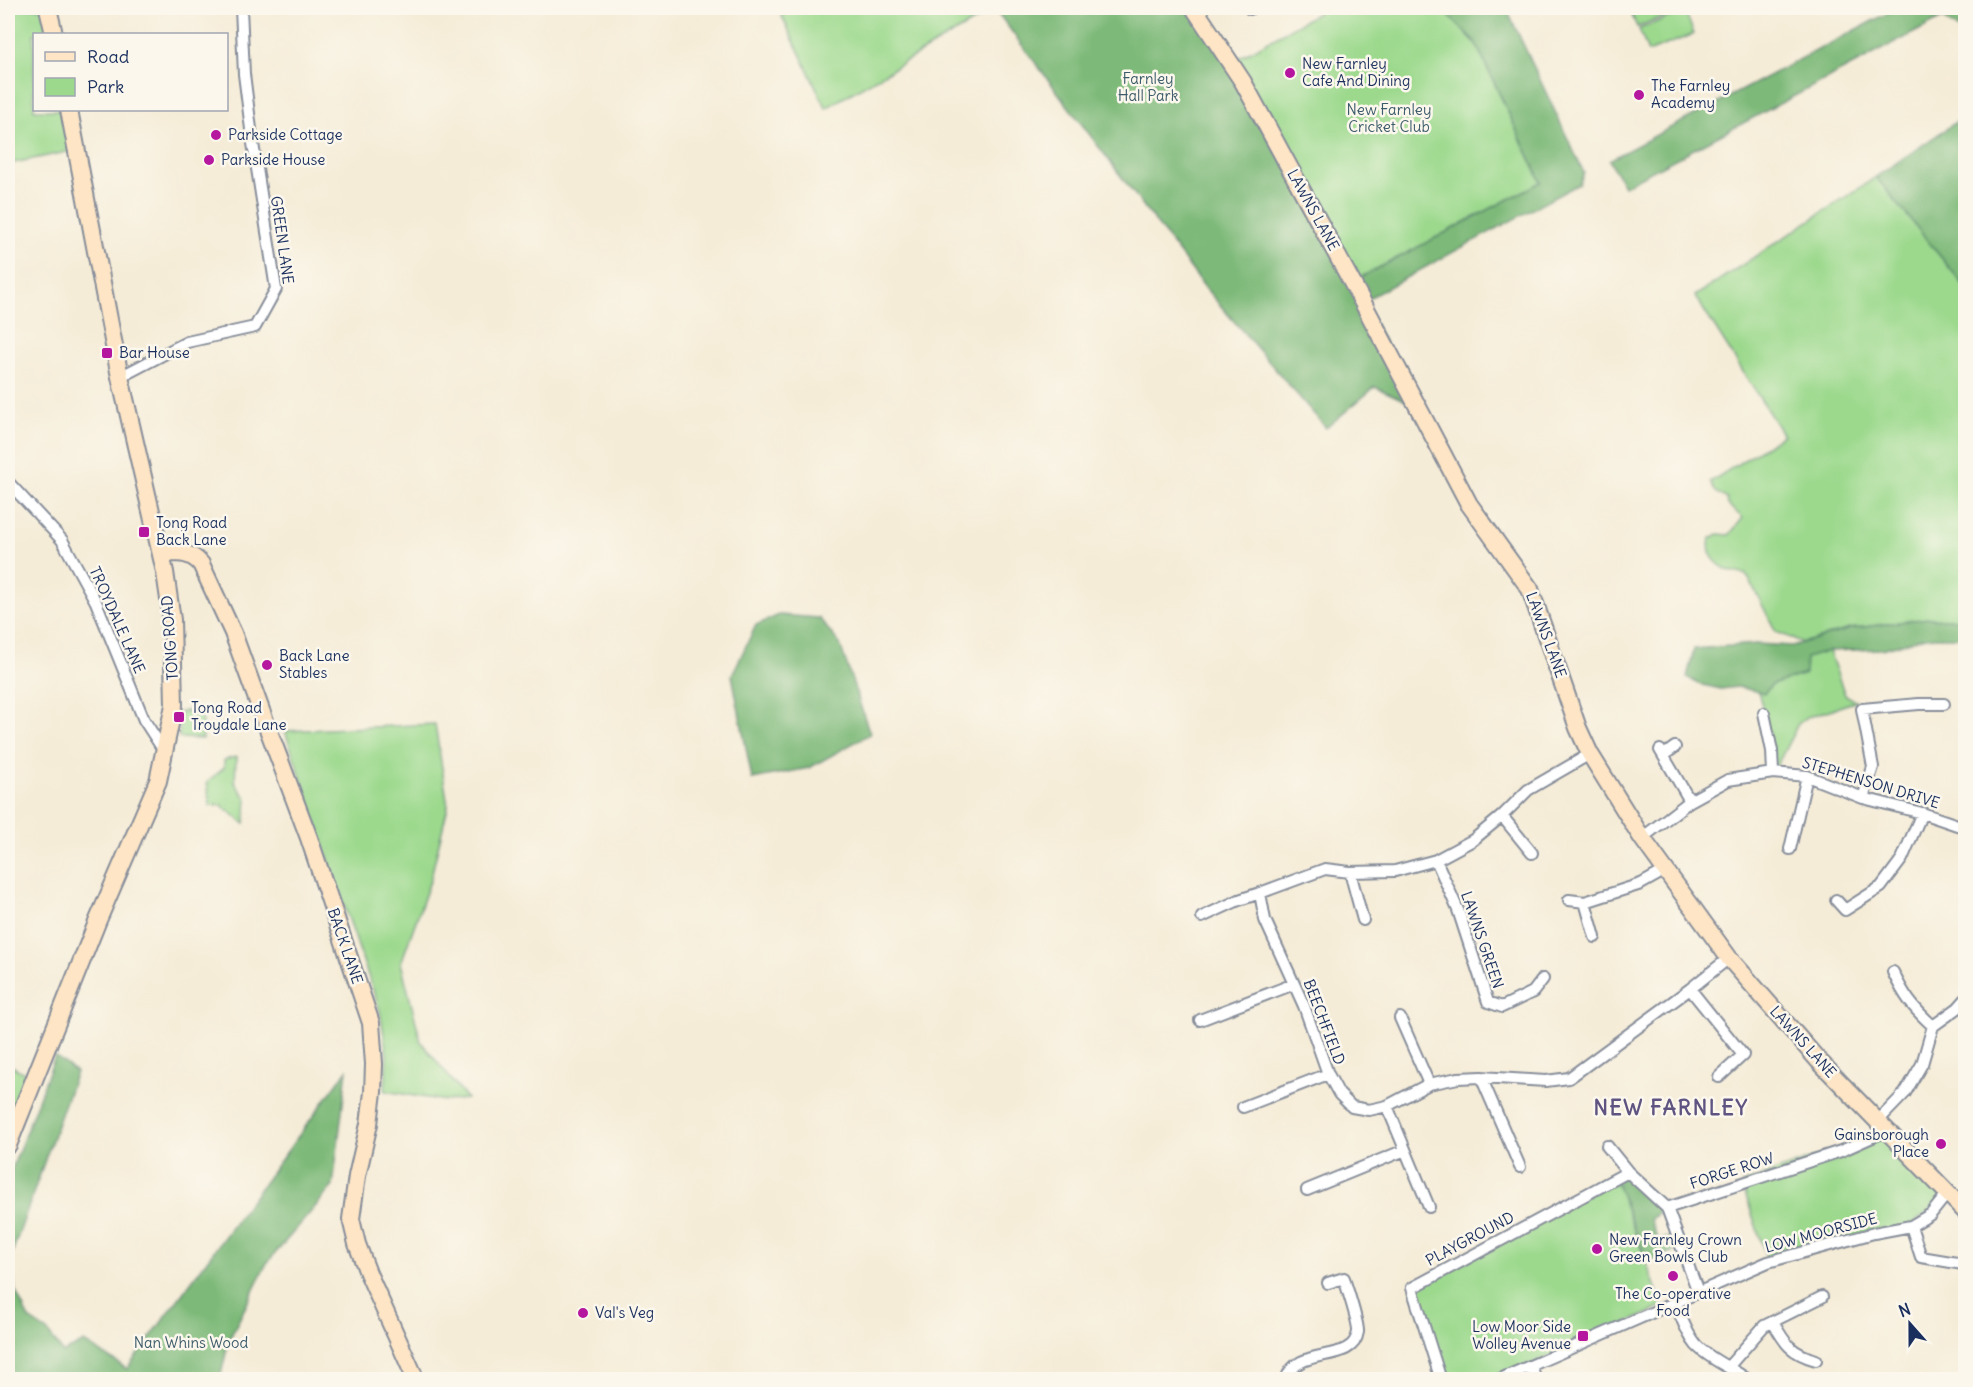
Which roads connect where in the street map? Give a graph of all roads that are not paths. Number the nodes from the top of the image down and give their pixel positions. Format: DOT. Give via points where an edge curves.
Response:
graph roads {
  1 [pos="48,8"];
  2 [pos="240,8"];
  3 [pos="1194,8"];
  4 [pos="54,33"];
  5 [pos="69,111"];
  6 [pos="120,377"];
  7 [pos="8,482"];
  8 [pos="160,553"];
  9 [pos="1944,704"];
  10 [pos="1764,713"];
  11 [pos="1675,747"];
  12 [pos="165,751"];
  13 [pos="1590,754"];
  14 [pos="1773,773"];
  15 [pos="1807,776"];
  16 [pos="1863,798"];
  17 [pos="1690,801"];
  18 [pos="1922,813"];
  19 [pos="1503,816"];
  20 [pos="1965,828"];
  21 [pos="1642,838"];
  22 [pos="1790,849"];
  23 [pos="1532,853"];
  24 [pos="1436,860"];
  25 [pos="1666,870"];
  26 [pos="1350,872"];
  27 [pos="1260,893"];
  28 [pos="1569,900"];
  29 [pos="1836,900"];
  30 [pos="1585,902"];
  31 [pos="1202,917"];
  32 [pos="1363,920"];
  33 [pos="1594,937"];
  34 [pos="1729,958"];
  35 [pos="1893,972"];
  36 [pos="1543,979"];
  37 [pos="1294,984"];
  38 [pos="1690,989"];
  39 [pos="1965,999"];
  40 [pos="1400,1018"];
  41 [pos="1200,1020"];
  42 [pos="1933,1026"];
  43 [pos="1328,1074"];
  44 [pos="1481,1077"];
  45 [pos="1719,1077"];
  46 [pos="1429,1084"];
  47 [pos="1387,1106"];
  48 [pos="1243,1107"];
  49 [pos="1881,1125"];
  50 [pos="8,1145"];
  51 [pos="1606,1146"];
  52 [pos="1405,1150"];
  53 [pos="1520,1167"];
  54 [pos="1628,1172"];
  55 [pos="1307,1190"];
  56 [pos="1947,1194"];
  57 [pos="1429,1207"];
  58 [pos="1667,1208"];
  59 [pos="1965,1212"];
  60 [pos="1911,1226"];
  61 [pos="1963,1264"];
  62 [pos="1328,1283"];
  63 [pos="1698,1292"];
  64 [pos="1822,1297"];
  65 [pos="1675,1302"];
  66 [pos="1773,1322"];
  67 [pos="1816,1360"];
  68 [pos="1532,1366"];
  69 [pos="1729,1366"];
  70 [pos="416,1380"];
  71 [pos="1286,1380"];
  72 [pos="1441,1380"];
  73 [pos="1498,1380"];
  74 [pos="1536,1380"];
  75 [pos="1748,1380"];
  1 -- 4 [label="street"];
  2 -- 6 [label="street, GREEN LANE" via="248,105 276,289 255,327 188,342"];
  3 -- 13 [label="street, LAWNS LANE" via="1248,93 1469,504 1530,589"];
  5 -- 6 [label="street, TONG ROAD"];
  6 -- 8 [label="street, TONG ROAD"];
  7 -- 12 [label="street, TROYDALE LANE" via="62,540 96,602 144,720"];
  8 -- 12 [label="street, TONG ROAD" via="172,620 174,705"];
  8 -- 70 [label="street, BACK LANE" via="184,552 195,557 233,633 309,838 367,1013 374,1064 373,1092 351,1219 368,1273"];
  9 -- 16 [label="street" via="1862,709 1873,767"];
  10 -- 14 [label="street"];
  11 -- 17 [label="street" via="1662,753"];
  12 -- 50 [label="street, TONG ROAD" via="158,782"];
  13 -- 19 [label="street" via="1528,790"];
  13 -- 21 [label="street, LAWNS LANE"];
  14 -- 15 [label="street, STEPHENSON DRIVE"];
  14 -- 17 [label="street, STEPHENSON DRIVE" via="1728,780"];
  15 -- 16 [label="street, STEPHENSON DRIVE"];
  15 -- 22 [label="street"];
  16 -- 18 [label="street, STEPHENSON DRIVE"];
  17 -- 21 [label="street, STEPHENSON DRIVE"];
  18 -- 20 [label="street, STEPHENSON DRIVE"];
  18 -- 29 [label="street" via="1902,858 1881,887 1847,915"];
  19 -- 23 [label="street"];
  19 -- 24 [label="street" via="1473,840"];
  21 -- 25 [label="street, LAWNS LANE"];
  24 -- 26 [label="street" via="1395,871"];
  24 -- 36 [label="street, LAWNS GREEN" via="1458,910 1488,1002 1502,1007 1533,992"];
  25 -- 30 [label="street" via="1641,884"];
  25 -- 34 [label="street, LAWNS LANE"];
  26 -- 27 [label="street" via="1325,869"];
  26 -- 32 [label="street"];
  27 -- 31 [label="street"];
  27 -- 37 [label="street, BEECHFIELD" via="1265,920"];
  28 -- 30 [label="street"];
  30 -- 33 [label="street"];
  34 -- 38 [label="street, BEECHFIELD"];
  34 -- 49 [label="street, LAWNS LANE"];
  35 -- 42 [label="street" via="1904,996"];
  37 -- 41 [label="street"];
  37 -- 43 [label="street, BEECHFIELD"];
  38 -- 44 [label="street, BEECHFIELD" via="1569,1078 1546,1081"];
  38 -- 45 [label="street" via="1743,1055"];
  39 -- 42 [label="street"];
  40 -- 46 [label="street"];
  42 -- 49 [label="street, FORGE ROW" via="1922,1064"];
  43 -- 47 [label="street, BEECHFIELD" via="1352,1107 1369,1110"];
  43 -- 48 [label="street"];
  44 -- 46 [label="street, BEECHFIELD"];
  44 -- 53 [label="street"];
  46 -- 47 [label="street, BEECHFIELD"];
  47 -- 52 [label="street"];
  49 -- 56 [label="street, LAWNS LANE"];
  49 -- 58 [label="street, FORGE ROW" via="1878,1134 1841,1151"];
  51 -- 54 [label="street"];
  52 -- 55 [label="street"];
  52 -- 57 [label="street"];
  54 -- 58 [label="street"];
  54 -- 72 [label="street, PLAYGROUND" via="1412,1288"];
  56 -- 59 [label="street, LAWNS LANE"];
  56 -- 60 [label="street, LOW MOORSIDE" via="1931,1214"];
  58 -- 63 [label="street"];
  60 -- 61 [label="street" via="1921,1257"];
  60 -- 63 [label="street, LOW MOORSIDE" via="1768,1262"];
  62 -- 71 [label="street" via="1344,1278 1358,1330 1354,1343 1339,1352 1301,1360 1289,1369"];
  63 -- 65 [label="street, LOW MOORSIDE"];
  64 -- 66 [label="street"];
  65 -- 68 [label="street, LOW MOORSIDE"];
  65 -- 69 [label="street" via="1695,1343"];
  66 -- 67 [label="street" via="1791,1350"];
  66 -- 69 [label="street" via="1764,1326"];
  68 -- 73 [label="street, LOW MOORSIDE"];
  68 -- 74 [label="street"];
  69 -- 75 [label="street"];
}
